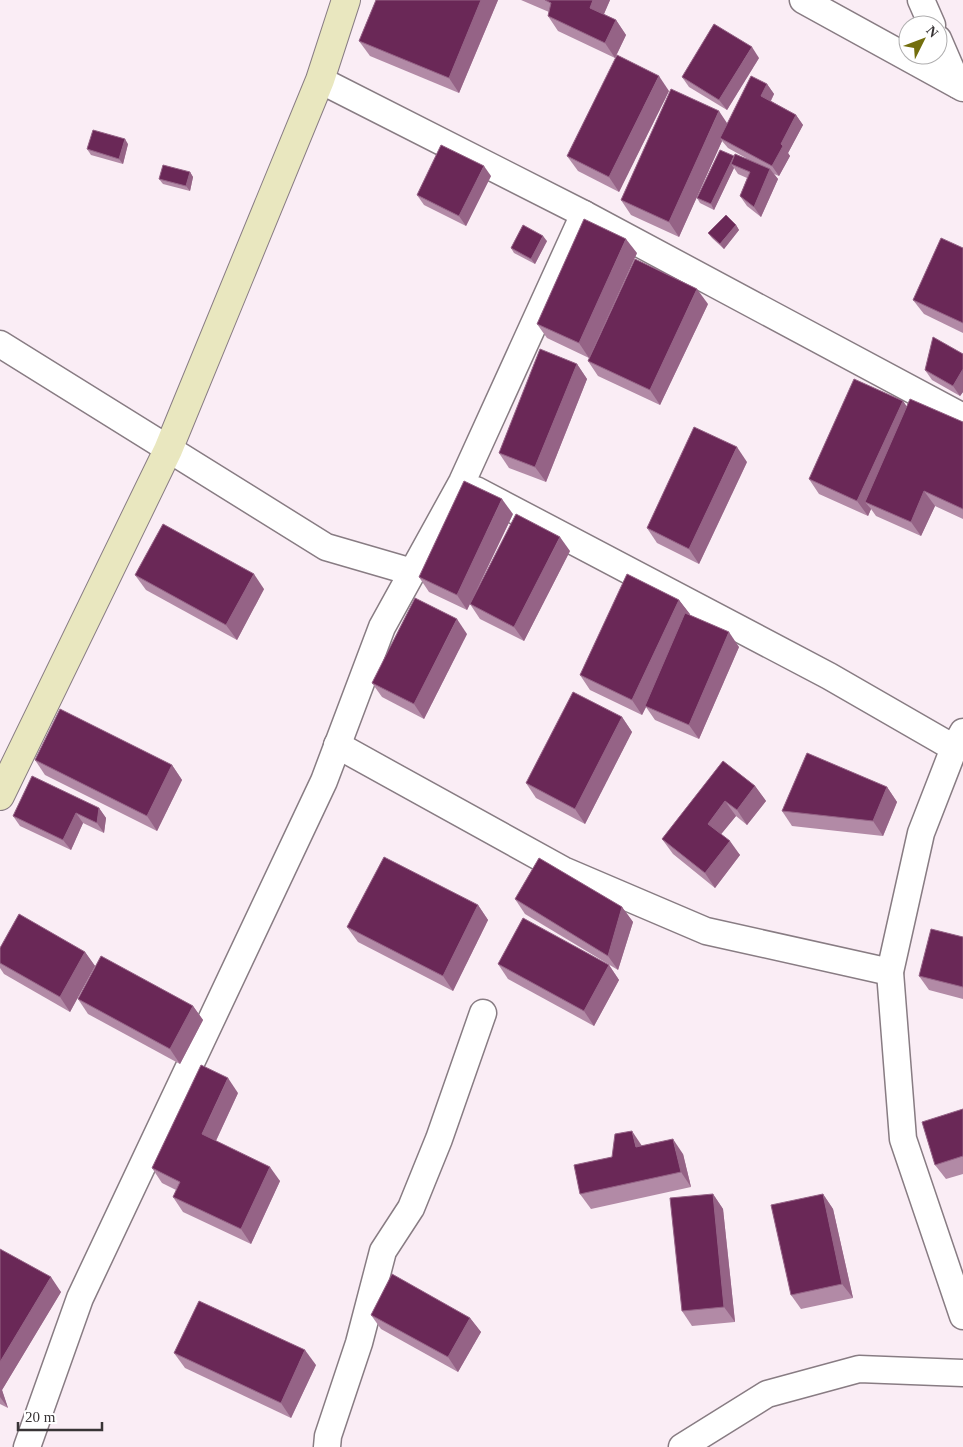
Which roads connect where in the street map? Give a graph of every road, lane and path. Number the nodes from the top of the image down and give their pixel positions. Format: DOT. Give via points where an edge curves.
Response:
graph roads {
  1 [pos="346,0"];
  2 [pos="803,0"];
  3 [pos="921,0"];
  4 [pos="928,15"];
  5 [pos="948,59"];
  6 [pos="320,80"];
  7 [pos="961,85"];
  8 [pos="584,214"];
  9 [pos="0,344"];
  10 [pos="963,418"];
  11 [pos="168,450"];
  12 [pos="462,482"];
  13 [pos="412,572"];
  14 [pos="959,740"];
  15 [pos="338,745"];
  16 [pos="0,796"];
  17 [pos="890,972"];
  18 [pos="483,1013"];
  19 [pos="963,1316"];
  20 [pos="963,1373"];
  21 [pos="27,1447"];
  22 [pos="327,1447"];
  23 [pos="682,1447"];
  1 -- 6 [label="main road"];
  2 -- 7 [label="street"];
  3 -- 4 [label="street"];
  5 -- 7 [label="street"];
  6 -- 8 [label="street"];
  6 -- 11 [label="main road"];
  8 -- 10 [label="street"];
  8 -- 12 [label="street"];
  9 -- 11 [label="street"];
  11 -- 13 [label="street" via="326,547"];
  11 -- 16 [label="main road"];
  12 -- 13 [label="street"];
  12 -- 14 [label="street" via="829,676"];
  13 -- 15 [label="street" via="382,627"];
  14 -- 17 [label="street" via="921,833"];
  15 -- 17 [label="street" via="563,870 706,931"];
  15 -- 21 [label="street" via="324,781 80,1298"];
  17 -- 19 [label="street" via="903,1139"];
  18 -- 22 [label="street" via="411,1208 383,1250"];
  20 -- 23 [label="street" via="859,1369 767,1394"];
}
